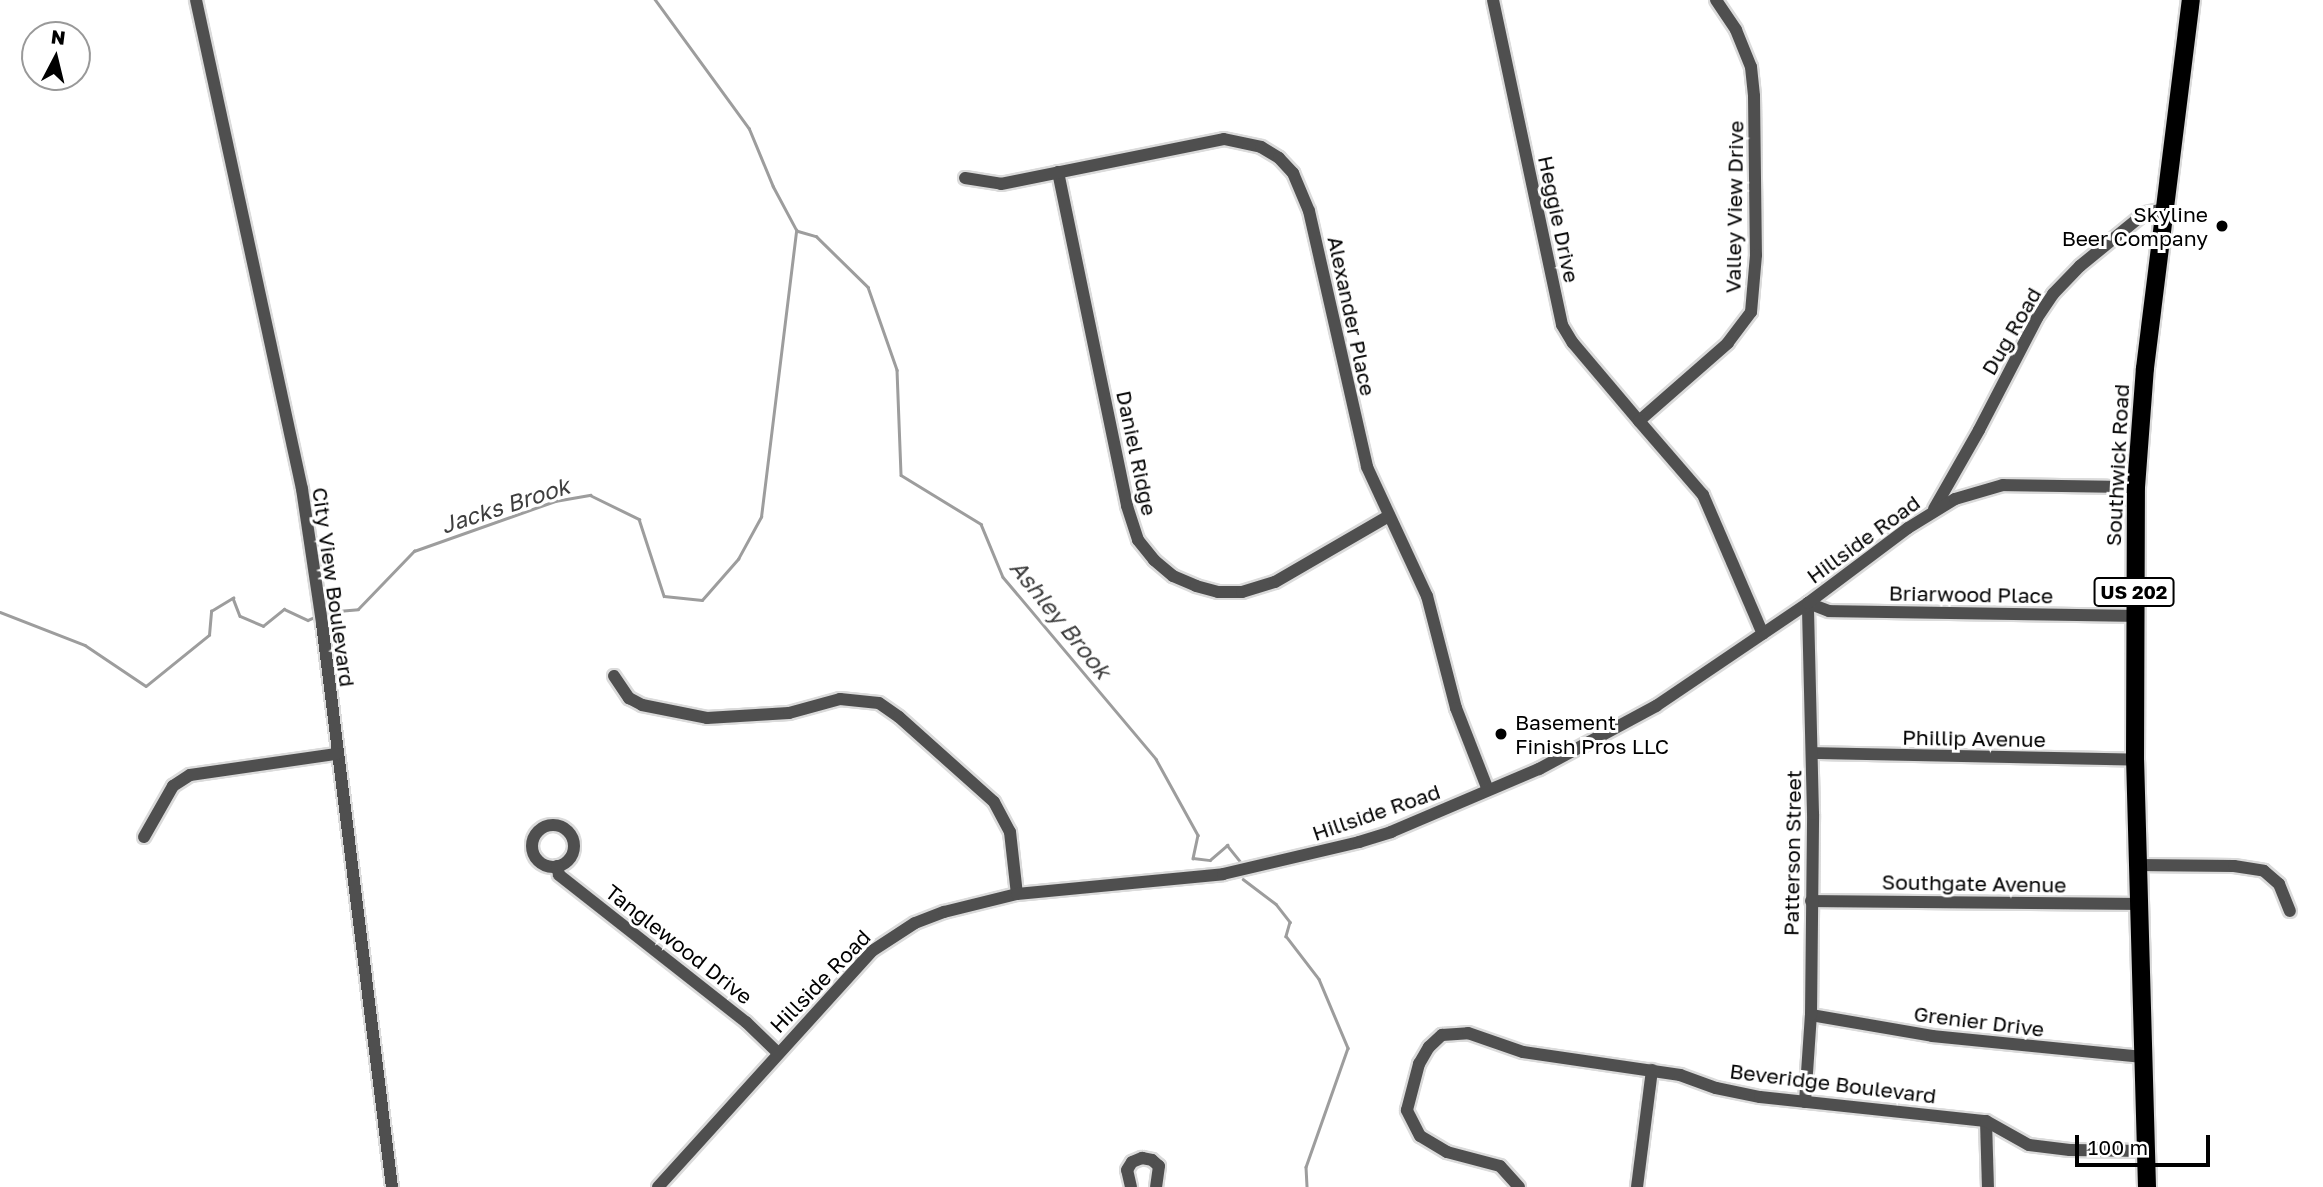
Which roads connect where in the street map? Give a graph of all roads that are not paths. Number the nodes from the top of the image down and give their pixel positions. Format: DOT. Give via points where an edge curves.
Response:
graph roads {
  1 [pos="196,0"];
  2 [pos="1493,0"];
  3 [pos="2191,0"];
  4 [pos="1722,3"];
  5 [pos="1058,173"];
  6 [pos="965,178"];
  7 [pos="2164,209"];
  8 [pos="1639,421"];
  9 [pos="2136,487"];
  10 [pos="1932,512"];
  11 [pos="1389,516"];
  12 [pos="1808,603"];
  13 [pos="2134,616"];
  14 [pos="1763,634"];
  15 [pos="614,676"];
  16 [pos="1813,753"];
  17 [pos="336,754"];
  18 [pos="2135,760"];
  19 [pos="1488,790"];
  20 [pos="144,837"];
  21 [pos="2136,865"];
  22 [pos="557,866"];
  23 [pos="1017,894"];
  24 [pos="1811,901"];
  25 [pos="2138,904"];
  26 [pos="2290,911"];
  27 [pos="1811,1015"];
  28 [pos="778,1053"];
  29 [pos="2143,1057"];
  30 [pos="1652,1070"];
  31 [pos="1805,1102"];
  32 [pos="1986,1121"];
  33 [pos="2146,1151"];
  34 [pos="392,1187"];
  35 [pos="658,1187"];
  36 [pos="1131,1187"];
  37 [pos="1156,1187"];
  38 [pos="1520,1187"];
  39 [pos="1637,1187"];
  40 [pos="1988,1187"];
  41 [pos="2147,1187"];
  1 -- 17 [label="street, City View Boulevard" via="302,489"];
  2 -- 8 [label="street, Heggie Drive" via="1562,325"];
  3 -- 7 [label="highway, Southwick Road / US 202"];
  4 -- 8 [label="street, Valley View Drive" via="1751,67 1754,96 1756,255 1751,312 1728,343"];
  5 -- 6 [label="street, Alexander Place" via="995,184"];
  5 -- 11 [label="street, Alexander Place" via="1224,139 1252,143 1282,160 1305,195 1360,444"];
  5 -- 11 [label="street, Daniel Ridge" via="1127,506 1138,540 1154,560 1173,576 1196,586 1242,592 1275,582"];
  7 -- 9 [label="highway, Southwick Road / US 202"];
  7 -- 10 [label="street, Dug Road" via="2145,213 2053,293"];
  8 -- 14 [label="street" via="1703,495"];
  9 -- 10 [label="street, Hillside Road" via="1989,487"];
  9 -- 13 [label="highway, Southwick Road / US 202"];
  10 -- 12 [label="street, Hillside Road"];
  11 -- 19 [label="street, Alexander Place" via="1424,589 1456,708"];
  12 -- 13 [label="street, Briarwood Place" via="1829,611"];
  12 -- 14 [label="street, Hillside Road"];
  12 -- 16 [label="street, Patterson Street"];
  13 -- 18 [label="highway, Southwick Road / US 202"];
  14 -- 19 [label="street, Hillside Road" via="1656,706 1539,769"];
  15 -- 23 [label="street" via="629,698 642,705 707,718 789,713 840,699 879,704 994,802 1010,832"];
  16 -- 18 [label="street, Phillip Avenue"];
  16 -- 24 [label="street, Patterson Street"];
  17 -- 20 [label="street" via="190,775 173,786"];
  17 -- 34 [label="street, City View Boulevard"];
  18 -- 21 [label="highway, Southwick Road / US 202"];
  19 -- 23 [label="street, Hillside Road" via="1359,842 1223,874"];
  21 -- 25 [label="highway, Southwick Road / US 202"];
  21 -- 26 [label="street" via="2264,870 2279,884"];
  22 -- 28 [label="street, Tanglewood Drive" via="559,875 746,1022"];
  23 -- 28 [label="street, Hillside Road" via="944,912 889,938"];
  24 -- 25 [label="street, Southgate Avenue"];
  24 -- 27 [label="street, Patterson Street"];
  25 -- 29 [label="highway, Southwick Road / US 202"];
  27 -- 29 [label="street, Grenier Drive" via="1975,1041"];
  27 -- 31 [label="street, Patterson Street"];
  28 -- 35 [label="street, Hillside Road"];
  29 -- 33 [label="highway, Southwick Road / US 202"];
  30 -- 31 [label="street, Beveridge Boulevard" via="1733,1092"];
  30 -- 38 [label="street, Beveridge Boulevard" via="1523,1052 1455,1032 1432,1043 1413,1077 1407,1110 1420,1136 1447,1152 1500,1166"];
  30 -- 39 [label="street"];
  31 -- 32 [label="street, Beveridge Boulevard"];
  32 -- 33 [label="street, Beveridge Boulevard" via="2029,1145"];
  32 -- 40 [label="street"];
  33 -- 41 [label="highway, Southwick Road / US 202"];
  36 -- 37 [label="street" via="1127,1170 1142,1158 1159,1166"];
}
